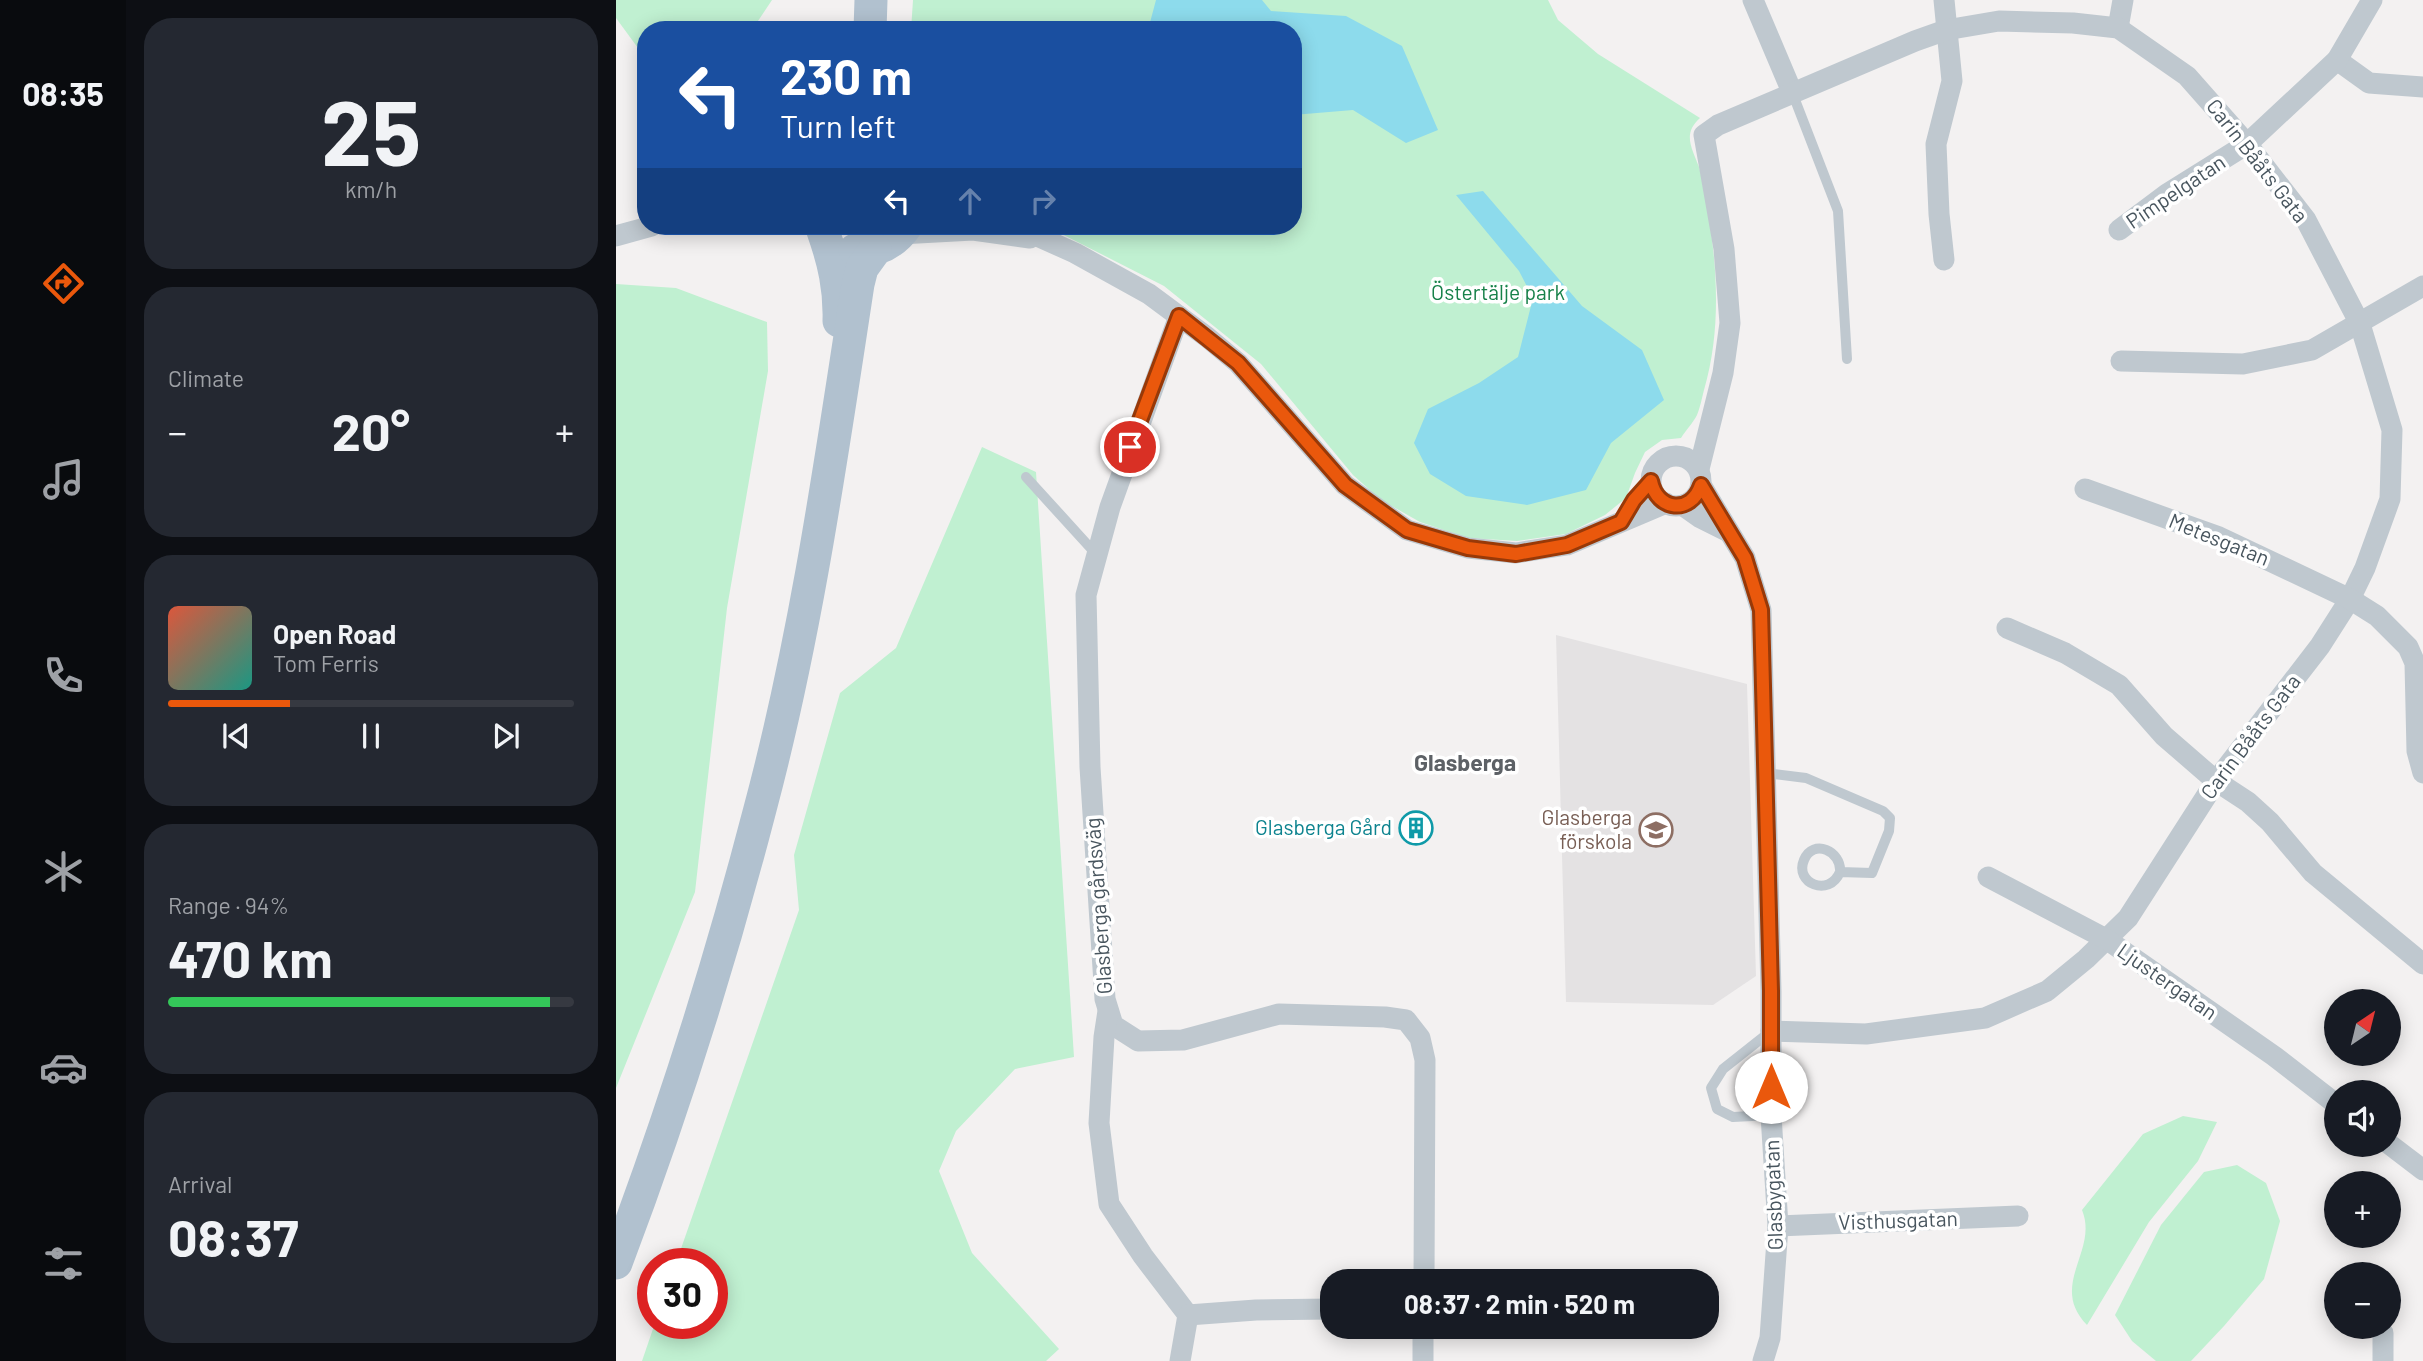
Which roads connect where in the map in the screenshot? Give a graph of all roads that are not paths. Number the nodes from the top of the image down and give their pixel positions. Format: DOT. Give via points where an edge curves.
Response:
graph roads {
  1 [pos="872,0"];
  2 [pos="884,0"];
  3 [pos="1753,0"];
  4 [pos="1944,0"];
  5 [pos="2123,0"];
  6 [pos="2372,0"];
  7 [pos="871,21"];
  8 [pos="884,21"];
  9 [pos="2118,28"];
  10 [pos="1946,30"];
  11 [pos="2337,60"];
  12 [pos="2423,87"];
  13 [pos="1793,92"];
  14 [pos="2248,144"];
  15 [pos="637,230"];
  16 [pos="2119,230"];
  17 [pos="823,235"];
  18 [pos="828,235"];
  19 [pos="1014,235"];
  20 [pos="1034,235"];
  21 [pos="616,236"];
  22 [pos="894,236"];
  23 [pos="1046,241"];
  24 [pos="1944,260"];
  25 [pos="2423,286"];
  26 [pos="1179,316"];
  27 [pos="2360,324"];
  28 [pos="1847,359"];
  29 [pos="2121,361"];
  30 [pos="1709,425"];
  31 [pos="834,433"];
  32 [pos="1677,456"];
  33 [pos="1026,477"];
  34 [pos="1700,477"];
  35 [pos="1651,481"];
  36 [pos="2085,489"];
  37 [pos="1674,504"];
  38 [pos="1621,522"];
  39 [pos="1729,532"];
  40 [pos="1096,554"];
  41 [pos="2350,599"];
  42 [pos="2007,628"];
  43 [pos="1765,773"];
  44 [pos="2423,773"];
  45 [pos="2216,781"];
  46 [pos="1840,872"];
  47 [pos="1988,877"];
  48 [pos="2106,939"];
  49 [pos="2423,964"];
  50 [pos="1108,1011"];
  51 [pos="1771,1031"];
  52 [pos="2324,1095"];
  53 [pos="1770,1115"];
  54 [pos="2401,1153"];
  55 [pos="2423,1170"];
  56 [pos="2018,1216"];
  57 [pos="1778,1226"];
  58 [pos="616,1263"];
  59 [pos="1424,1269"];
  60 [pos="1320,1309"];
  61 [pos="1188,1315"];
  62 [pos="1423,1339"];
  63 [pos="2383,1339"];
  64 [pos="1180,1361"];
  65 [pos="1423,1361"];
  66 [pos="1763,1361"];
  67 [pos="2383,1361"];
  1 -- 7 [label="main road"];
  2 -- 8 [label="main road"];
  3 -- 13 [label="street"];
  4 -- 10 [label="street"];
  5 -- 9 [label="street"];
  6 -- 11 [label="street, Pimpelgatan"];
  9 -- 10 [label="street, Carin Bååts Gata" via="1999,22"];
  9 -- 14 [label="street, Carin Bååts Gata" via="2188,76"];
  10 -- 13 [label="street, Carin Bååts Gata"];
  10 -- 24 [label="street" via="1952,81 1936,144"];
  11 -- 12 [label="street" via="2369,83"];
  11 -- 14 [label="street, Pimpelgatan"];
  13 -- 28 [label="lane" via="1838,211"];
  13 -- 30 [label="street, Carin Bååts Gata" via="1704,135 1724,249 1730,323"];
  14 -- 16 [label="street, Pimpelgatan"];
  14 -- 27 [label="street, Carin Bååts Gata" via="2306,220"];
  15 -- 21 [label="street"];
  17 -- 31 [label="main road" via="835,265 839,303"];
  18 -- 22 [label="main road" via="843,247 859,251"];
  19 -- 23 [label="street"];
  20 -- 23 [label="street"];
  22 -- 31 [label="main road" via="862,268"];
  23 -- 26 [label="street" via="1149,294"];
  25 -- 27 [label="street"];
  26 -- 38 [label="street" via="1238,363 1345,485 1407,530 1468,548 1516,554 1567,545"];
  26 -- 40 [label="street, Glasberga gårdsväg"];
  27 -- 29 [label="street" via="2312,350 2243,365"];
  27 -- 41 [label="street, Carin Bååts Gata" via="2392,430 2390,499"];
  30 -- 32 [label="street"];
  30 -- 34 [label="street, Carin Bååts Gata"];
  31 -- 58 [label="main road" via="796,649 761,808 669,1117"];
  32 -- 34 [label="street" via="1689,459"];
  32 -- 35 [label="street" via="1662,460"];
  33 -- 40 [label="lane"];
  34 -- 37 [label="street" via="1694,498"];
  34 -- 39 [label="street, Glasbygatan"];
  35 -- 37 [label="street" via="1655,494"];
  35 -- 38 [label="street"];
  36 -- 41 [label="street, Metesgatan" via="2219,537"];
  37 -- 38 [label="street"];
  37 -- 39 [label="street"];
  39 -- 43 [label="street, Glasbygatan" via="1745,558 1761,610"];
  40 -- 50 [label="street, Glasberga gårdsväg" via="1086,595 1090,767"];
  41 -- 44 [label="street, Metesgatan" via="2391,628 2412,654 2417,676 2417,751"];
  41 -- 45 [label="street, Carin Bååts Gata" via="2320,646"];
  42 -- 45 [label="street" via="2065,653 2119,685 2164,736"];
  43 -- 46 [label="lane" via="1806,778 1890,818 1872,873"];
  43 -- 51 [label="street, Glasbygatan"];
  45 -- 48 [label="street, Carin Bååts Gata" via="2128,918"];
  45 -- 49 [label="street" via="2248,802 2313,873"];
  47 -- 48 [label="street, Ljustergatan"];
  48 -- 51 [label="street, Carin Bååts Gata" via="2047,991 1985,1018 1866,1034"];
  48 -- 52 [label="street, Ljustergatan"];
  50 -- 59 [label="street, Glasberga gårdsväg" via="1113,1026 1138,1041 1183,1040 1279,1014 1406,1020 1420,1038 1425,1060"];
  50 -- 61 [label="street" via="1099,1122 1109,1203"];
  51 -- 53 [label="street, Glasbygatan"];
  51 -- 53 [label="lane" via="1723,1069 1711,1087 1717,1109 1733,1117"];
  53 -- 57 [label="street, Glasbygatan"];
  54 -- 55 [label="street"];
  56 -- 57 [label="street, Visthusgatan"];
  57 -- 66 [label="street, Glasbygatan" via="1770,1338"];
  60 -- 61 [label="street"];
  61 -- 64 [label="street"];
  62 -- 65 [label="street"];
  63 -- 67 [label="street"];
}
